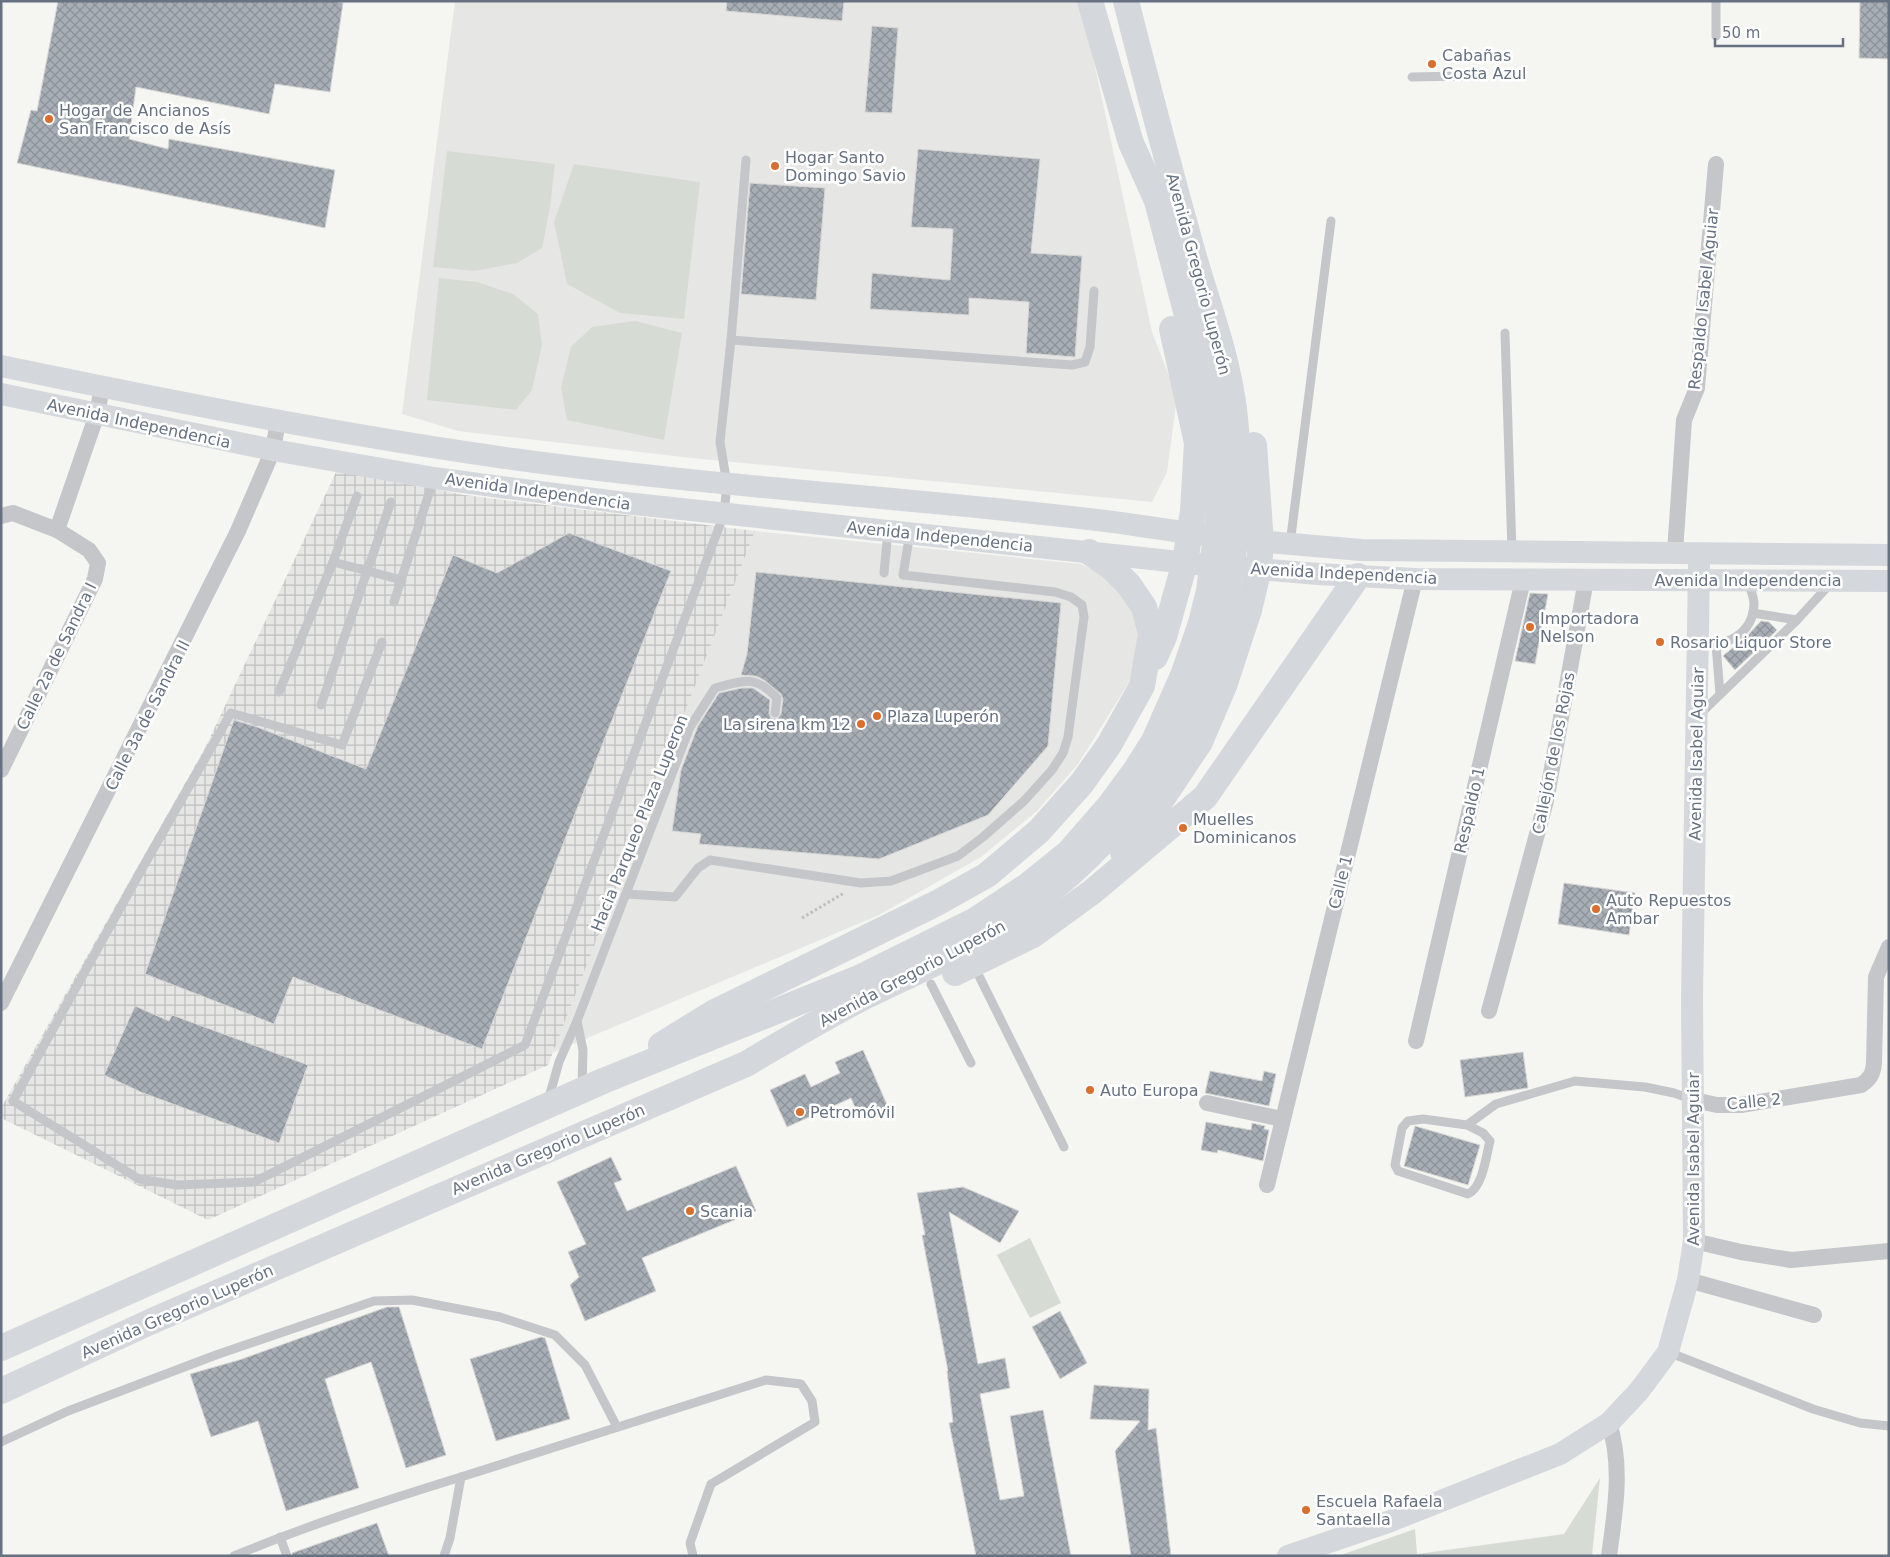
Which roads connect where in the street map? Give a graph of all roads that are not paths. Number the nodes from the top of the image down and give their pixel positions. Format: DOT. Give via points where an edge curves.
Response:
graph roads {
  1 [pos="1090,1"];
  2 [pos="1126,1"];
  3 [pos="1716,1"];
  4 [pos="1716,36"];
  5 [pos="1462,76"];
  6 [pos="1412,77"];
  7 [pos="1131,143"];
  8 [pos="746,160"];
  9 [pos="1716,164"];
  10 [pos="1331,221"];
  11 [pos="1193,253"];
  12 [pos="1094,291"];
  13 [pos="1505,333"];
  14 [pos="731,340"];
  15 [pos="1,366"];
  16 [pos="102,387"];
  17 [pos="1,394"];
  18 [pos="96,414"];
  19 [pos="278,421"];
  20 [pos="273,450"];
  21 [pos="434,478"];
  22 [pos="727,484"];
  23 [pos="357,496"];
  24 [pos="391,502"];
  25 [pos="724,514"];
  26 [pos="1,516"];
  27 [pos="57,530"];
  28 [pos="899,532"];
  29 [pos="1189,533"];
  30 [pos="1261,542"];
  31 [pos="1290,545"];
  32 [pos="1512,551"];
  33 [pos="1089,552"];
  34 [pos="1675,552"];
  35 [pos="1698,553"];
  36 [pos="1889,555"];
  37 [pos="333,562"];
  38 [pos="1185,562"];
  39 [pos="1259,568"];
  40 [pos="367,571"];
  41 [pos="884,573"];
  42 [pos="1358,576"];
  43 [pos="1415,579"];
  44 [pos="402,580"];
  45 [pos="1523,580"];
  46 [pos="1586,580"];
  47 [pos="1834,580"];
  48 [pos="1699,581"];
  49 [pos="1889,581"];
  50 [pos="1748,582"];
  51 [pos="394,602"];
  52 [pos="1753,613"];
  53 [pos="1797,620"];
  54 [pos="382,642"];
  55 [pos="1707,643"];
  56 [pos="1142,686"];
  57 [pos="279,692"];
  58 [pos="1720,694"];
  59 [pos="321,705"];
  60 [pos="775,713"];
  61 [pos="1696,718"];
  62 [pos="1,770"];
  63 [pos="1092,892"];
  64 [pos="626,894"];
  65 [pos="1889,947"];
  66 [pos="973,964"];
  67 [pos="931,984"];
  68 [pos="1,1003"];
  69 [pos="1489,1011"];
  70 [pos="577,1021"];
  71 [pos="1416,1041"];
  72 [pos="971,1063"];
  73 [pos="746,1064"];
  74 [pos="593,1086"];
  75 [pos="1694,1100"];
  76 [pos="1206,1103"];
  77 [pos="546,1106"];
  78 [pos="1282,1119"];
  79 [pos="1467,1125"];
  80 [pos="1064,1147"];
  81 [pos="1268,1185"];
  82 [pos="1694,1241"];
  83 [pos="1889,1250"];
  84 [pos="1688,1280"];
  85 [pos="1814,1314"];
  86 [pos="1,1348"];
  87 [pos="1668,1352"];
  88 [pos="1,1391"];
  89 [pos="1609,1423"];
  90 [pos="1889,1426"];
  91 [pos="617,1427"];
  92 [pos="1,1442"];
  93 [pos="460,1477"];
  94 [pos="280,1537"];
  95 [pos="234,1556"];
  96 [pos="287,1556"];
  97 [pos="444,1556"];
  98 [pos="693,1556"];
  99 [pos="1288,1556"];
  100 [pos="1608,1556"];
  1 -- 7 [label="main road, Avenida Gregorio Luperón"];
  2 -- 11 [label="main road, Avenida Gregorio Luperón"];
  3 -- 4 [label="lane"];
  5 -- 6 [label="lane"];
  7 -- 29 [label="main road" via="1197,443"];
  7 -- 74 [label="main road, Avenida Gregorio Luperón" via="1157,201 1208,399 1218,471 1215,553 1201,623 1184,673 1154,741 1110,805 1069,852 974,922 861,977"];
  8 -- 14 [label="lane"];
  9 -- 34 [label="street, Respaldo Isabel Aguiar" via="1697,388 1684,420"];
  10 -- 31 [label="lane"];
  11 -- 30 [label="main road" via="1227,316 1243,372 1256,461"];
  11 -- 73 [label="main road, Avenida Gregorio Luperón" via="1224,355 1239,469 1238,514 1228,592 1217,636 1179,738 1157,775 1102,844 1069,876 1023,912 987,937 833,1013"];
  12 -- 14 [label="lane" via="1090,347 1085,362 1072,365"];
  13 -- 32 [label="lane"];
  14 -- 22 [label="lane" via="720,442"];
  15 -- 16 [label="main road, Avenida Independencia"];
  16 -- 18 [label="street"];
  16 -- 19 [label="main road, Avenida Independencia"];
  17 -- 18 [label="main road, Avenida Independencia"];
  18 -- 20 [label="main road, Avenida Independencia"];
  18 -- 27 [label="street"];
  19 -- 20 [label="street, Calle 3a de Sandra II"];
  19 -- 22 [label="main road, Avenida Independencia" via="515,459"];
  20 -- 21 [label="main road, Avenida Independencia"];
  20 -- 68 [label="street, Calle 3a de Sandra II" via="238,532"];
  21 -- 25 [label="main road, Avenida Independencia"];
  21 -- 44 [label="lane"];
  22 -- 25 [label="lane"];
  22 -- 29 [label="main road, Avenida Independencia" via="1060,516"];
  23 -- 37 [label="lane"];
  24 -- 40 [label="lane"];
  25 -- 28 [label="main road, Avenida Independencia"];
  25 -- 54 [label="lane" via="525,1045 254,1182 177,1185 139,1179 13,1101 231,714 342,745"];
  26 -- 27 [label="street, Calle 2a de Sandra I" via="13,513"];
  27 -- 62 [label="street, Calle 2a de Sandra I" via="89,550 98,563 95,579"];
  28 -- 33 [label="main road, Avenida Independencia"];
  28 -- 41 [label="lane"];
  28 -- 64 [label="lane" via="903,574 1055,592 1082,605 1084,617 1068,737 1052,770 1024,801 958,856 891,881 861,883 710,860 698,868 675,897"];
  29 -- 30 [label="main road, Avenida Independencia"];
  29 -- 38 [label="main road"];
  30 -- 31 [label="main road, Avenida Independencia"];
  30 -- 39 [label="main road"];
  31 -- 32 [label="main road, Avenida Independencia" via="1361,550"];
  32 -- 34 [label="main road, Avenida Independencia"];
  33 -- 38 [label="main road, Avenida Independencia"];
  33 -- 56 [label="main road" via="1130,585 1144,607 1151,634"];
  34 -- 35 [label="main road, Avenida Independencia"];
  35 -- 36 [label="main road, Avenida Independencia"];
  35 -- 48 [label="main road, Avenida Isabel Aguiar"];
  37 -- 40 [label="lane"];
  37 -- 57 [label="lane"];
  38 -- 39 [label="main road, Avenida Independencia"];
  38 -- 56 [label="main road" via="1164,637"];
  39 -- 42 [label="main road, Avenida Independencia"];
  39 -- 63 [label="main road" via="1250,610 1224,686 1200,742 1148,820"];
  40 -- 44 [label="lane"];
  40 -- 59 [label="lane"];
  42 -- 43 [label="main road, Avenida Independencia"];
  42 -- 63 [label="main road" via="1205,797"];
  43 -- 45 [label="main road, Avenida Independencia"];
  43 -- 78 [label="street, Calle 1"];
  44 -- 51 [label="lane"];
  45 -- 46 [label="main road, Avenida Independencia"];
  45 -- 71 [label="street, Respaldo 1"];
  46 -- 48 [label="main road, Avenida Independencia"];
  46 -- 69 [label="street, Callejón de los Rojas" via="1546,801"];
  47 -- 49 [label="main road, Avenida Independencia"];
  47 -- 50 [label="main road, Avenida Independencia"];
  47 -- 53 [label="lane"];
  48 -- 50 [label="main road, Avenida Independencia"];
  48 -- 55 [label="main road, Avenida Isabel Aguiar"];
  50 -- 52 [label="lane" via="1754,603"];
  52 -- 53 [label="lane"];
  52 -- 55 [label="lane" via="1750,623 1736,638"];
  53 -- 58 [label="lane"];
  55 -- 58 [label="lane"];
  55 -- 61 [label="main road, Avenida Isabel Aguiar"];
  56 -- 74 [label="main road" via="1109,745 1082,783 1039,831 987,875 713,1012"];
  58 -- 61 [label="lane"];
  60 -- 64 [label="lane, Hacia Parqueo Plaza Luperon" via="777,698 768,689 749,680 715,688 690,727"];
  61 -- 75 [label="main road, Avenida Isabel Aguiar" via="1692,999"];
  63 -- 66 [label="main road" via="1033,935"];
  64 -- 70 [label="lane, Hacia Parqueo Plaza Luperon"];
  65 -- 75 [label="street, Calle 2" via="1876,977 1874,1063 1869,1080 1862,1085 1741,1105"];
  66 -- 67 [label="main road"];
  66 -- 80 [label="lane"];
  67 -- 72 [label="lane"];
  67 -- 73 [label="main road"];
  70 -- 74 [label="lane"];
  70 -- 77 [label="lane, Hacia Parqueo Plaza Luperon" via="559,1062"];
  73 -- 88 [label="main road, Avenida Gregorio Luperón" via="152,1321"];
  74 -- 77 [label="main road, Avenida Gregorio Luperón"];
  75 -- 79 [label="lane, Calle 2" via="1644,1087 1575,1081 1496,1104"];
  75 -- 82 [label="main road, Avenida Isabel Aguiar"];
  76 -- 78 [label="street"];
  77 -- 86 [label="main road, Avenida Gregorio Luperón"];
  78 -- 81 [label="street, Calle 1"];
  79 -- 79 [label="lane" via="1423,1119 1408,1121 1402,1128 1395,1165 1398,1171 1468,1194 1474,1191 1479,1184 1490,1141 1483,1133"];
  82 -- 83 [label="street" via="1791,1260"];
  82 -- 84 [label="main road, Avenida Isabel Aguiar"];
  84 -- 85 [label="street"];
  84 -- 87 [label="main road, Avenida Isabel Aguiar"];
  87 -- 89 [label="main road, Avenida Isabel Aguiar" via="1639,1391"];
  87 -- 90 [label="lane" via="1813,1408 1860,1423"];
  89 -- 99 [label="main road, Avenida Isabel Aguiar" via="1560,1454 1388,1522"];
  89 -- 100 [label="street" via="1615,1447 1616,1504"];
  91 -- 92 [label="lane" via="585,1365 556,1335 500,1316 412,1300 374,1301 216,1355 68,1411"];
  91 -- 93 [label="lane"];
  91 -- 98 [label="lane" via="766,1380 801,1384 812,1401 814,1422 711,1484 690,1543"];
  93 -- 94 [label="lane"];
  93 -- 97 [label="lane"];
  94 -- 95 [label="lane"];
  94 -- 96 [label="lane"];
}
